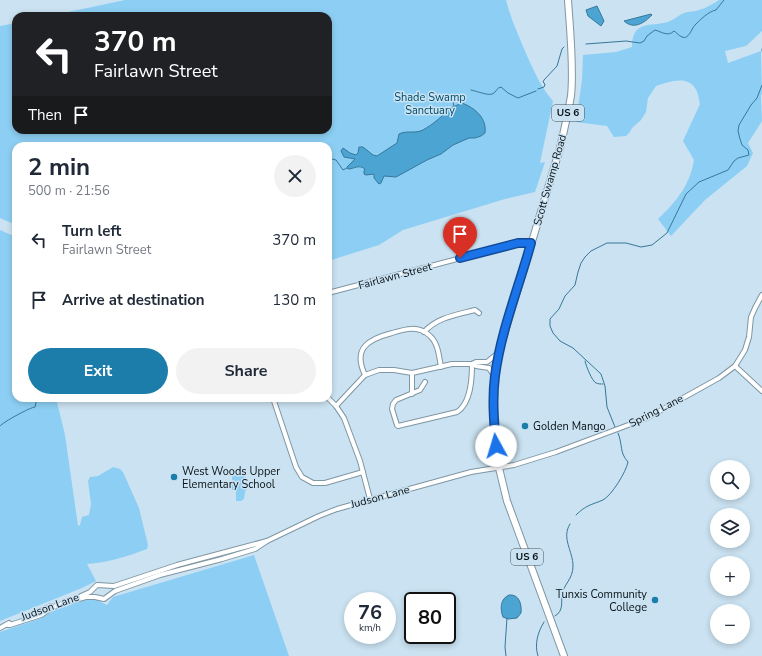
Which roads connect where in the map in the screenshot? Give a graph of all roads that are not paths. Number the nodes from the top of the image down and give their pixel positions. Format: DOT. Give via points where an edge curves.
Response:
graph roads {
  1 [pos="568,0"];
  2 [pos="531,243"];
  3 [pos="332,292"];
  4 [pos="762,295"];
  5 [pos="479,313"];
  6 [pos="424,332"];
  7 [pos="499,352"];
  8 [pos="472,364"];
  9 [pos="734,366"];
  10 [pos="441,367"];
  11 [pos="412,373"];
  12 [pos="365,375"];
  13 [pos="495,377"];
  14 [pos="425,382"];
  15 [pos="762,391"];
  16 [pos="412,394"];
  17 [pos="274,402"];
  18 [pos="332,402"];
  19 [pos="336,406"];
  20 [pos="499,468"];
  21 [pos="363,472"];
  22 [pos="370,499"];
  23 [pos="267,541"];
  24 [pos="93,590"];
  25 [pos="95,597"];
  26 [pos="8,625"];
  27 [pos="0,628"];
  28 [pos="564,656"];
  1 -- 2 [label="highway, Scott Swamp Road / US 6" via="571,95 560,148"];
  2 -- 3 [label="street, Fairlawn Street" via="518,243"];
  2 -- 7 [label="highway, Scott Swamp Road / US 6"];
  4 -- 9 [label="street, Spring Lane" via="754,308 747,344"];
  5 -- 6 [label="street" via="475,310 443,318"];
  6 -- 10 [label="street" via="435,343"];
  6 -- 12 [label="street" via="406,329 369,342 360,359"];
  7 -- 8 [label="street" via="487,362"];
  7 -- 13 [label="highway, Scott Swamp Road / US 6"];
  8 -- 10 [label="street"];
  8 -- 13 [label="street" via="489,368"];
  8 -- 16 [label="street" via="467,397 463,407 457,412 398,426 392,409 393,404 396,400"];
  9 -- 15 [label="street"];
  9 -- 20 [label="street, Spring Lane" via="719,378 647,418 556,452"];
  10 -- 11 [label="street"];
  11 -- 12 [label="street" via="379,370"];
  11 -- 16 [label="street"];
  12 -- 19 [label="street"];
  13 -- 20 [label="highway, Scott Swamp Road / US 6" via="493,412"];
  14 -- 16 [label="street" via="420,390"];
  17 -- 21 [label="street" via="302,477 313,483 325,483"];
  18 -- 19 [label="street"];
  19 -- 21 [label="street" via="344,418"];
  20 -- 22 [label="street, Judson Lane" via="471,472"];
  20 -- 28 [label="highway, Scott Swamp Road / US 6" via="507,501"];
  21 -- 22 [label="street"];
  22 -- 23 [label="street, Judson Lane" via="329,512"];
  23 -- 24 [label="street, Judson Lane" via="177,565 114,586 98,585"];
  23 -- 25 [label="street, Judson Lane" via="242,553 160,575 115,591 104,599"];
  24 -- 25 [label="street, Judson Lane"];
  24 -- 26 [label="street, Judson Lane"];
  25 -- 26 [label="street, Judson Lane" via="71,601 53,607 41,615"];
  26 -- 27 [label="street, Judson Lane"];
}
